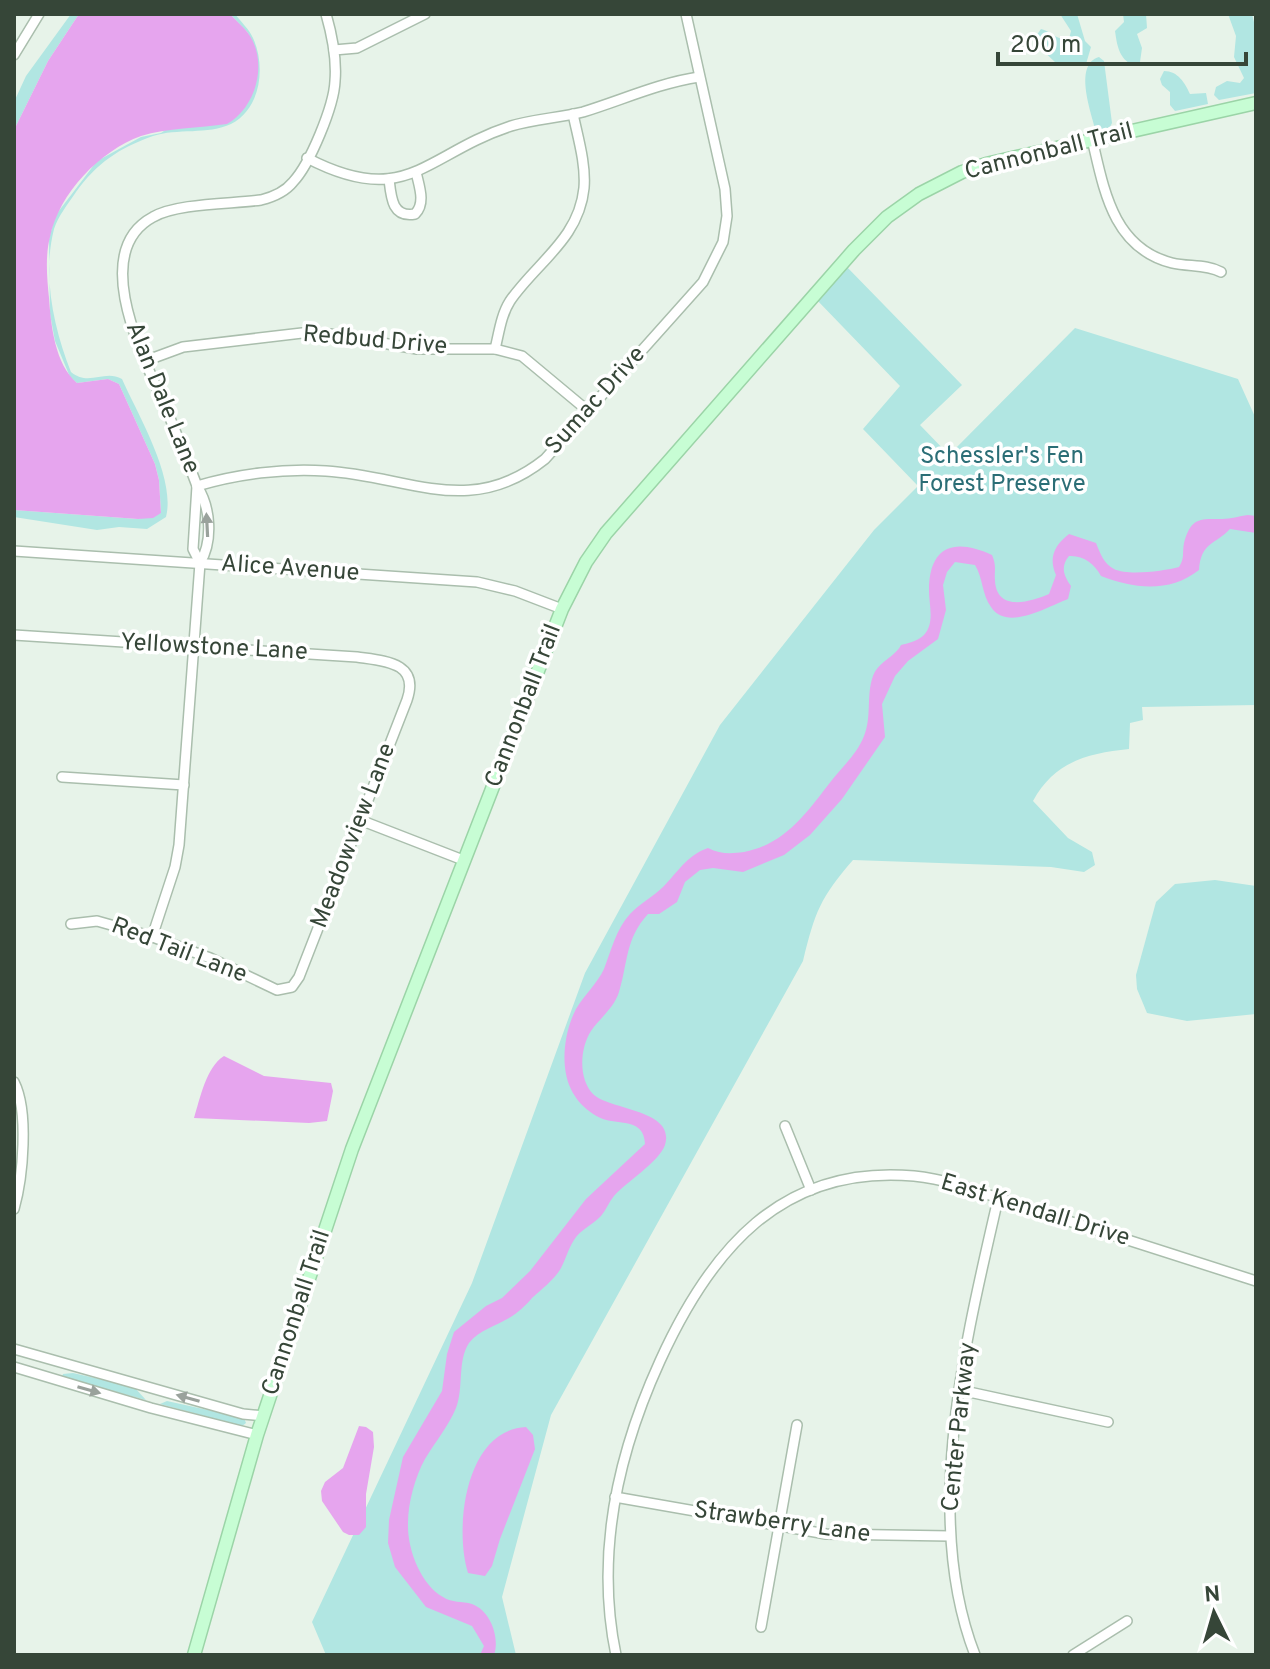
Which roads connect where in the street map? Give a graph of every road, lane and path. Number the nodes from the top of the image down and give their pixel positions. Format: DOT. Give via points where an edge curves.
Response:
graph roads {
  1 [pos="39,14"];
  2 [pos="326,14"];
  3 [pos="425,14"];
  4 [pos="686,14"];
  5 [pos="334,50"];
  6 [pos="14,55"];
  7 [pos="699,77"];
  8 [pos="1256,103"];
  9 [pos="573,114"];
  10 [pos="1092,139"];
  11 [pos="307,158"];
  12 [pos="416,172"];
  13 [pos="389,179"];
  14 [pos="1221,272"];
  15 [pos="495,349"];
  16 [pos="145,361"];
  17 [pos="588,411"];
  18 [pos="197,486"];
  19 [pos="14,551"];
  20 [pos="200,563"];
  21 [pos="562,609"];
  22 [pos="14,635"];
  23 [pos="193,647"];
  24 [pos="408,675"];
  25 [pos="62,777"];
  26 [pos="184,785"];
  27 [pos="360,820"];
  28 [pos="463,860"];
  29 [pos="71,924"];
  30 [pos="152,937"];
  31 [pos="286,989"];
  32 [pos="14,1082"];
  33 [pos="785,1126"];
  34 [pos="811,1190"];
  35 [pos="998,1199"];
  36 [pos="14,1209"];
  37 [pos="1256,1281"];
  38 [pos="14,1349"];
  39 [pos="14,1367"];
  40 [pos="156,1390"];
  41 [pos="960,1390"];
  42 [pos="150,1411"];
  43 [pos="264,1416"];
  44 [pos="1108,1422"];
  45 [pos="797,1425"];
  46 [pos="257,1435"];
  47 [pos="615,1497"];
  48 [pos="778,1527"];
  49 [pos="950,1536"];
  50 [pos="1127,1621"];
  51 [pos="761,1627"];
  52 [pos="194,1655"];
  53 [pos="616,1655"];
  54 [pos="975,1655"];
  55 [pos="1073,1655"];
  1 -- 6 [label="street"];
  2 -- 5 [label="street, Alan Dale Lane"];
  3 -- 5 [label="street" via="357,48"];
  4 -- 7 [label="street, Sumac Drive"];
  5 -- 11 [label="street, Alan Dale Lane" via="333,98"];
  7 -- 9 [label="street"];
  7 -- 17 [label="street, Sumac Drive" via="725,189 723,242 703,282"];
  8 -- 10 [label="main road, Cannonball Trail"];
  9 -- 12 [label="street" via="512,126"];
  9 -- 15 [label="street" via="584,182 579,213 567,236 510,302"];
  10 -- 14 [label="street" via="1109,206 1128,238 1172,263"];
  10 -- 21 [label="main road, Cannonball Trail" via="962,172 887,217 606,533"];
  11 -- 13 [label="street" via="341,175"];
  11 -- 16 [label="street, Alan Dale Lane" via="294,182 276,195 167,211 138,227 123,267 131,327"];
  12 -- 13 [label="street"];
  12 -- 13 [label="street" via="421,207 415,214 397,211"];
  15 -- 16 [label="street, Redbud Drive" via="417,349 302,333 183,347"];
  15 -- 17 [label="street, Redbud Drive" via="522,356"];
  16 -- 18 [label="street, Alan Dale Lane"];
  17 -- 18 [label="street, Sumac Drive" via="526,474 474,491 309,470"];
  18 -- 20 [label="street, Alan Dale Lane" via="193,549"];
  19 -- 20 [label="street, Alice Avenue"];
  20 -- 21 [label="street, Alice Avenue" via="477,582"];
  20 -- 23 [label="street, Alan Dale Lane"];
  21 -- 28 [label="main road, Cannonball Trail"];
  22 -- 23 [label="street, Yellowstone Lane"];
  23 -- 24 [label="street, Yellowstone Lane" via="357,657 397,665"];
  23 -- 26 [label="street, Alan Dale Lane"];
  24 -- 27 [label="street, Meadowview Lane" via="410,690"];
  25 -- 26 [label="street"];
  26 -- 30 [label="street, Alan Dale Lane" via="175,867"];
  27 -- 28 [label="street"];
  27 -- 31 [label="street, Meadowview Lane" via="297,983"];
  28 -- 43 [label="main road, Cannonball Trail" via="352,1149"];
  29 -- 30 [label="street, Red Tail Lane" via="97,921"];
  30 -- 31 [label="street, Red Tail Lane" via="277,990"];
  32 -- 36 [label="street" via="22,1110"];
  33 -- 34 [label="street"];
  34 -- 35 [label="street, East Kendall Drive" via="865,1177 913,1176"];
  34 -- 47 [label="street, East Kendall Drive" via="740,1236 701,1282 644,1399"];
  35 -- 37 [label="street, East Kendall Drive"];
  35 -- 41 [label="street, Center Parkway"];
  38 -- 40 [label="street"];
  39 -- 42 [label="street, one-way"];
  40 -- 42 [label="street"];
  43 -- 40 [label="street, one-way"];
  41 -- 44 [label="street"];
  41 -- 49 [label="street, Center Parkway" via="949,1492"];
  42 -- 46 [label="street"];
  43 -- 46 [label="main road, Cannonball Trail"];
  45 -- 48 [label="street"];
  46 -- 52 [label="main road, Cannonball Trail"];
  47 -- 48 [label="street, Strawberry Lane"];
  47 -- 53 [label="street, East Kendall Drive" via="607,1589"];
  48 -- 49 [label="street, Strawberry Lane" via="851,1536"];
  48 -- 51 [label="street"];
  49 -- 54 [label="street, Center Parkway"];
  50 -- 55 [label="street"];
}
